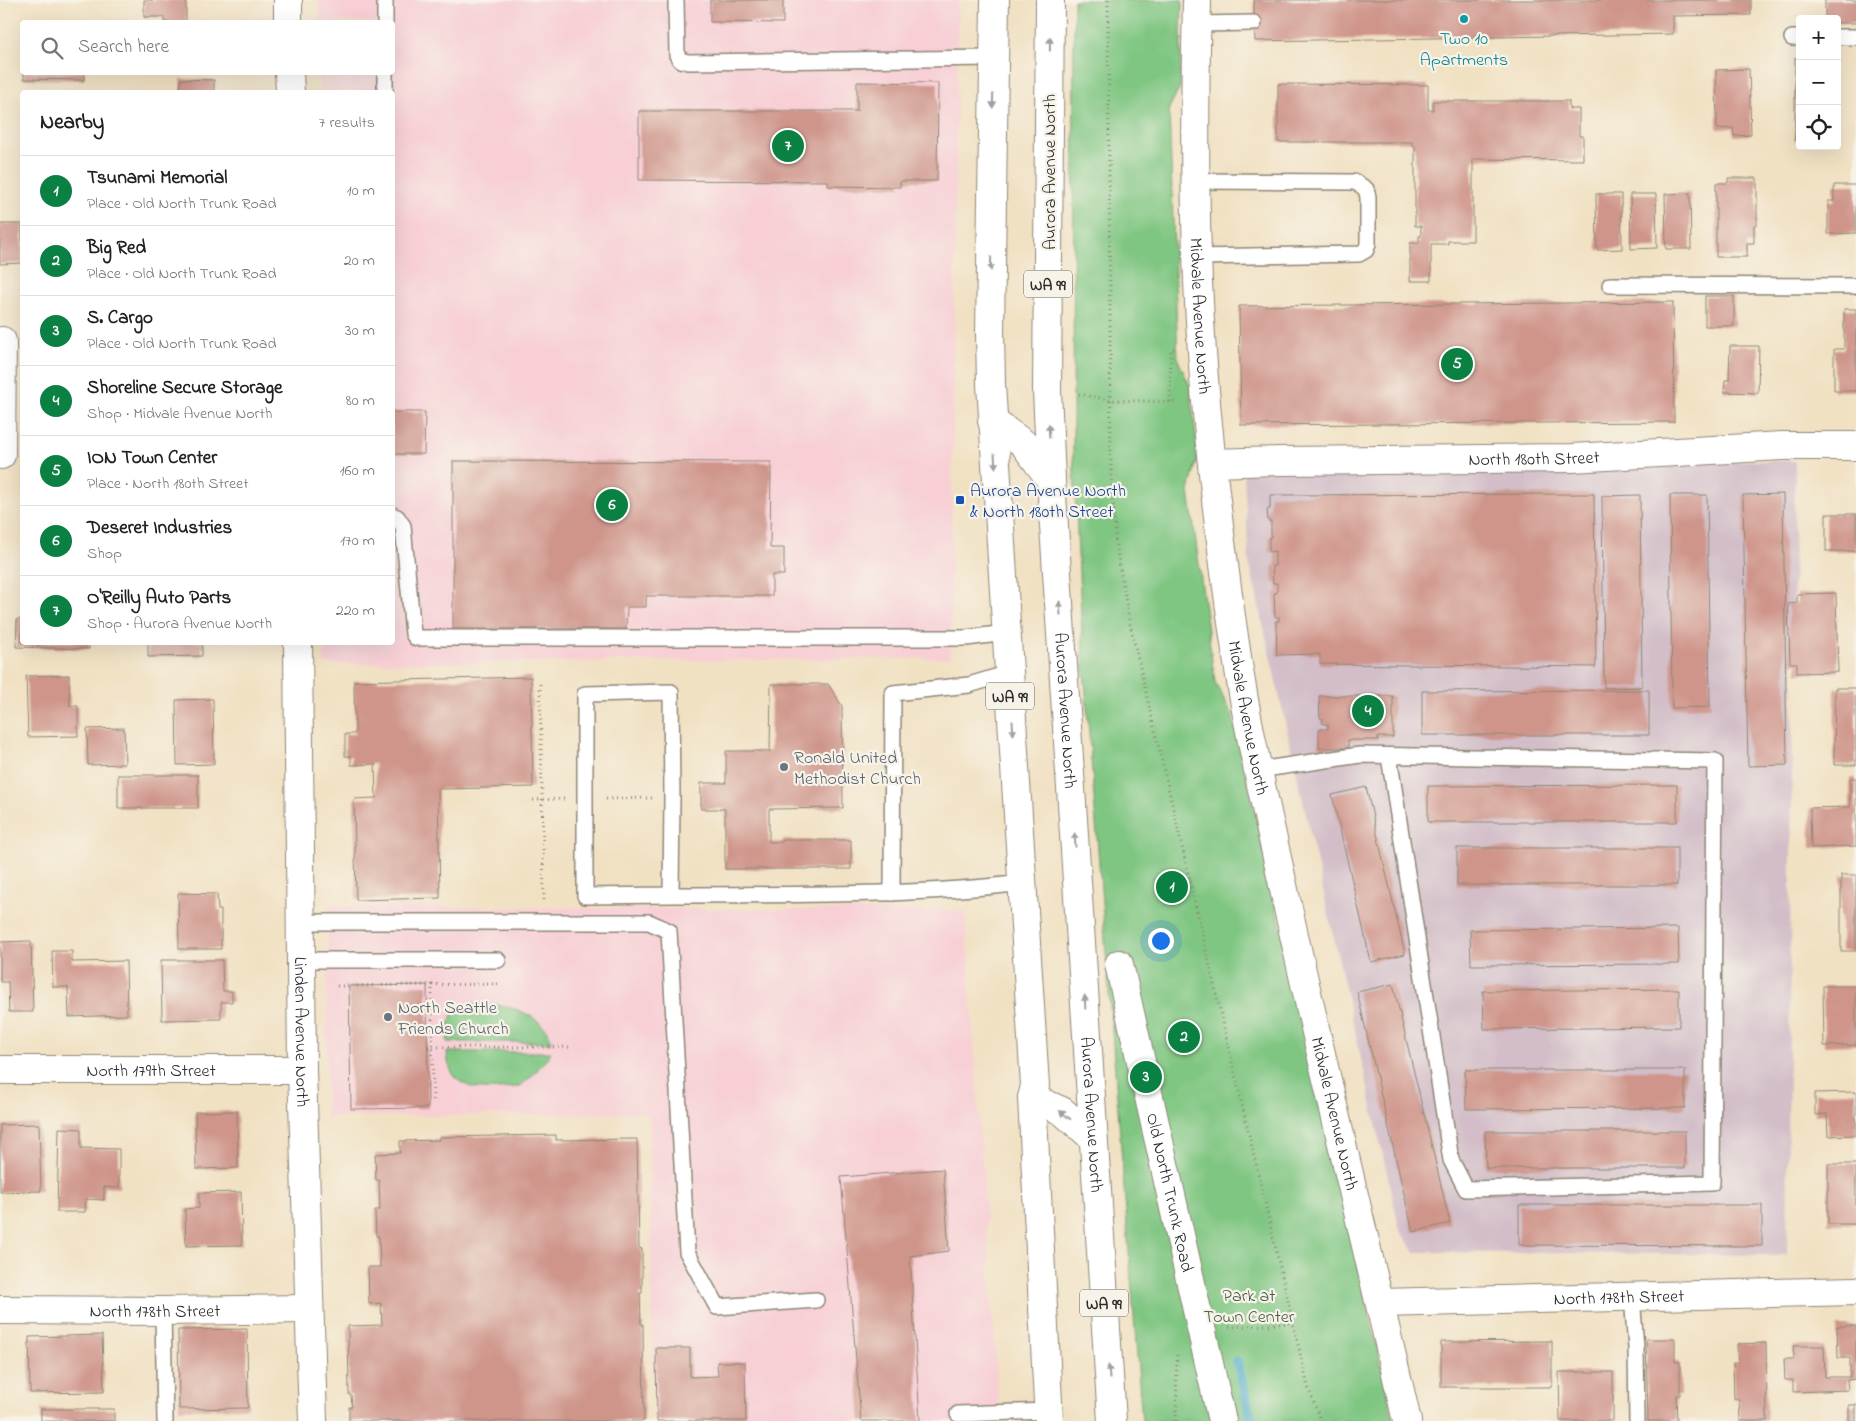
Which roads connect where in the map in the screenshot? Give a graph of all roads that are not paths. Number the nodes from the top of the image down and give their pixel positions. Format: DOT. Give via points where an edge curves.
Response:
graph roads {
  1 [pos="288,0"];
  2 [pos="385,0"];
  3 [pos="676,0"];
  4 [pos="995,0"];
  5 [pos="1050,0"];
  6 [pos="1197,12"];
  7 [pos="288,20"];
  8 [pos="385,20"];
  9 [pos="1254,23"];
  10 [pos="1841,37"];
  11 [pos="1856,37"];
  12 [pos="994,58"];
  13 [pos="289,75"];
  14 [pos="385,75"];
  15 [pos="290,90"];
  16 [pos="385,90"];
  17 [pos="1195,181"];
  18 [pos="1197,257"];
  19 [pos="1610,285"];
  20 [pos="1856,286"];
  21 [pos="2,342"];
  22 [pos="992,421"];
  23 [pos="1856,446"];
  24 [pos="8,455"];
  25 [pos="1212,463"];
  26 [pos="1051,480"];
  27 [pos="395,516"];
  28 [pos="1006,633"];
  29 [pos="298,645"];
  30 [pos="1009,673"];
  31 [pos="1389,756"];
  32 [pos="1258,770"];
  33 [pos="1023,883"];
  34 [pos="892,892"];
  35 [pos="671,895"];
  36 [pos="301,922"];
  37 [pos="301,960"];
  38 [pos="498,960"];
  39 [pos="1119,964"];
  40 [pos="0,1070"];
  41 [pos="302,1070"];
  42 [pos="1032,1098"];
  43 [pos="1093,1138"];
  44 [pos="1856,1291"];
  45 [pos="1632,1296"];
  46 [pos="816,1300"];
  47 [pos="1380,1303"];
  48 [pos="309,1309"];
  49 [pos="0,1310"];
  50 [pos="163,1310"];
  51 [pos="958,1414"];
  52 [pos="1048,1416"];
  53 [pos="165,1421"];
  54 [pos="313,1421"];
  55 [pos="1112,1421"];
  56 [pos="1222,1421"];
  57 [pos="1407,1421"];
  58 [pos="1637,1421"];
  1 -- 7 [label="main road"];
  2 -- 8 [label="lane"];
  3 -- 12 [label="lane" via="677,55 680,60 688,62"];
  4 -- 12 [label="main road, WA 99"];
  26 -- 5 [label="main road, Aurora Avenue North / WA 99, one-way" via="1047,390"];
  6 -- 9 [label="lane"];
  6 -- 17 [label="main road, Midvale Avenue North"];
  10 -- 11 [label="lane"];
  12 -- 22 [label="main road, WA 99, one-way"];
  13 -- 15 [label="main road"];
  14 -- 16 [label="lane"];
  17 -- 18 [label="main road, Midvale Avenue North"];
  17 -- 18 [label="lane" via="1355,182 1366,189 1368,197 1368,244 1366,250 1359,254"];
  18 -- 25 [label="main road, Midvale Avenue North"];
  19 -- 20 [label="lane"];
  21 -- 24 [label="main road"];
  22 -- 26 [label="main road" via="1023,443"];
  22 -- 28 [label="main road, WA 99, one-way"];
  23 -- 25 [label="main road, North 180th Street" via="1782,446 1572,458"];
  25 -- 32 [label="main road, Midvale Avenue North" via="1237,658"];
  43 -- 26 [label="main road, Aurora Avenue North / WA 99, one-way"];
  27 -- 28 [label="lane" via="403,526 413,634 416,638 966,638"];
  28 -- 30 [label="main road, WA 99"];
  29 -- 36 [label="main road, Linden Avenue North"];
  30 -- 33 [label="main road, WA 99, one-way"];
  30 -- 34 [label="lane" via="969,685 893,693"];
  31 -- 31 [label="lane" via="1715,761 1712,1183 1466,1189 1451,1160"];
  31 -- 32 [label="lane" via="1360,755"];
  32 -- 47 [label="main road, Midvale Avenue North"];
  33 -- 34 [label="lane"];
  33 -- 42 [label="main road, WA 99" via="1034,1086"];
  34 -- 35 [label="lane"];
  35 -- 35 [label="lane" via="671,692 585,694 585,896"];
  36 -- 37 [label="main road, Linden Avenue North"];
  36 -- 46 [label="lane" via="649,922 669,931 687,1252 717,1307"];
  37 -- 38 [label="lane"];
  37 -- 41 [label="main road, Linden Avenue North"];
  39 -- 56 [label="main road, Old North Trunk Road"];
  40 -- 41 [label="main road, North 179th Street"];
  41 -- 48 [label="main road, Linden Avenue North"];
  43 -- 42 [label="main road, one-way" via="1062,1111"];
  42 -- 52 [label="main road, WA 99"];
  55 -- 43 [label="main road, Aurora Avenue North / WA 99, one-way"];
  44 -- 45 [label="main road, North 178th Street"];
  45 -- 47 [label="main road, North 178th Street"];
  45 -- 58 [label="lane"];
  47 -- 57 [label="main road, Midvale Avenue North"];
  48 -- 50 [label="main road, North 178th Street"];
  48 -- 54 [label="main road, Linden Avenue North"];
  49 -- 50 [label="main road, North 178th Street"];
  50 -- 53 [label="lane"];
  51 -- 52 [label="lane"];
}
